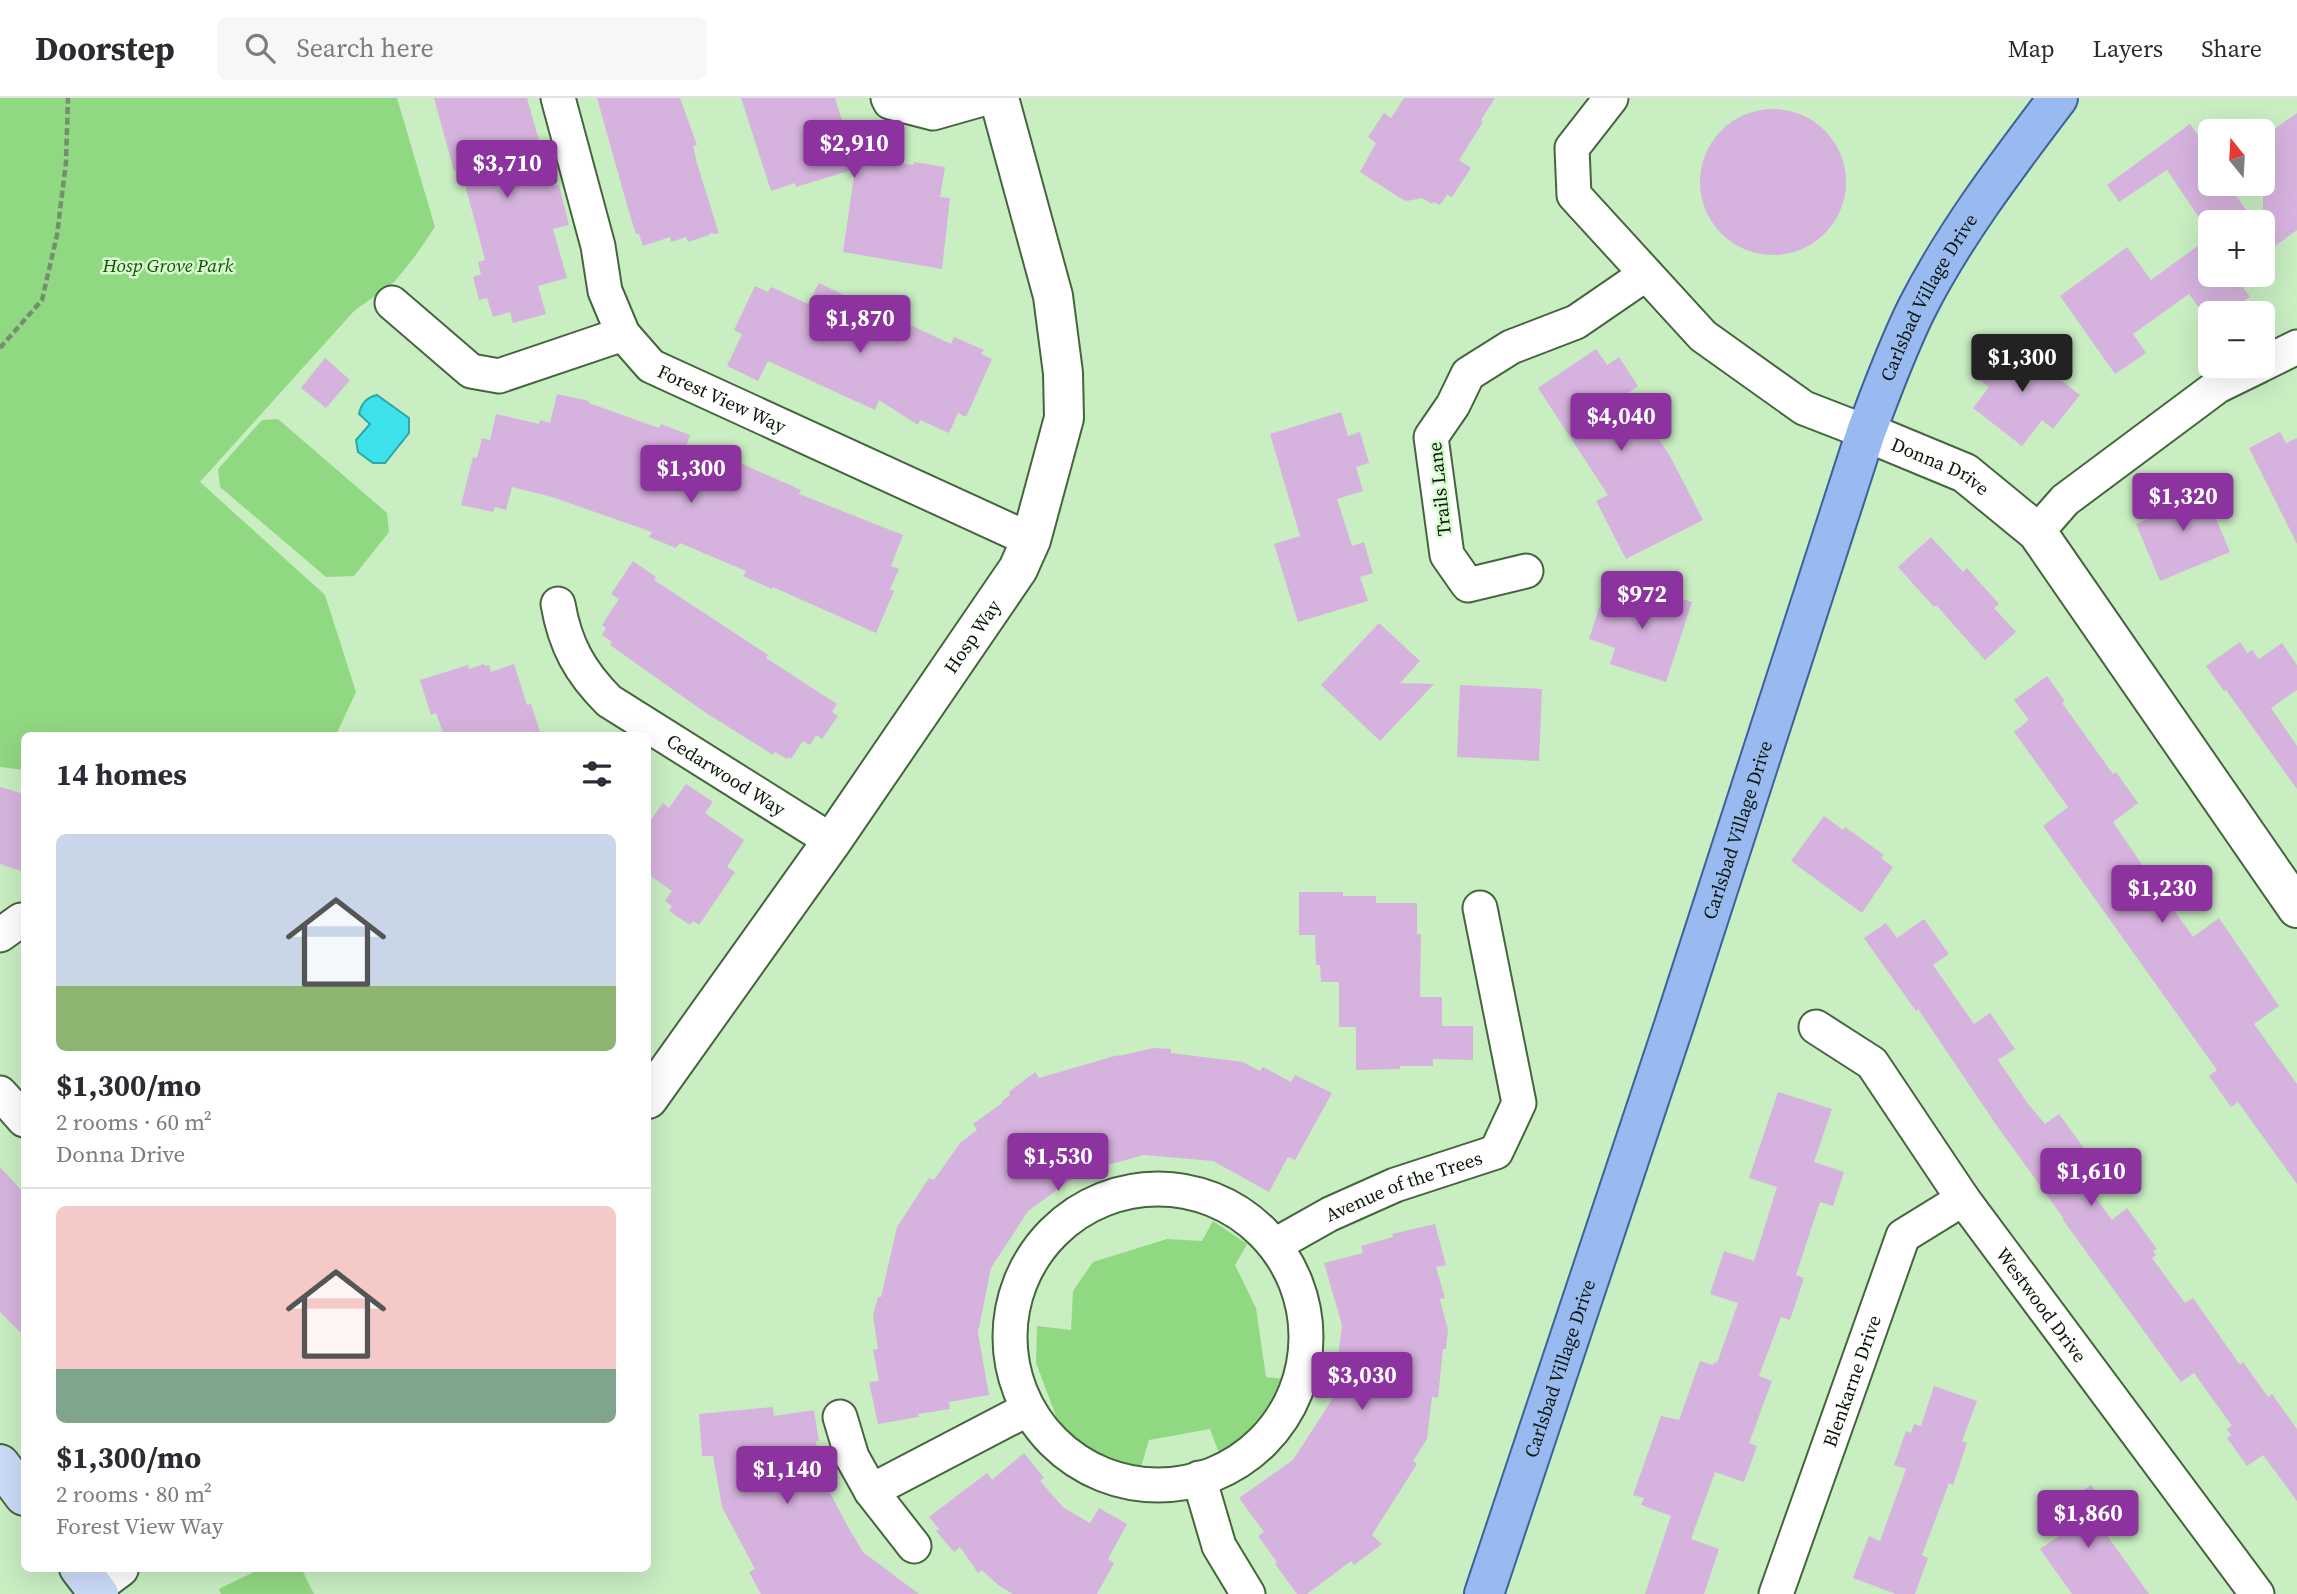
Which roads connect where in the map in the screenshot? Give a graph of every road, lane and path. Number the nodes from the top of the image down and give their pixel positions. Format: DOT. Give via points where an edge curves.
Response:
graph roads {
  1 [pos="68,98"];
  2 [pos="558,98"];
  3 [pos="888,98"];
  4 [pos="986,98"];
  5 [pos="999,98"];
  6 [pos="1611,98"];
  7 [pos="2058,98"];
  8 [pos="1646,274"];
  9 [pos="392,303"];
  10 [pos="623,334"];
  11 [pos="2297,347"];
  12 [pos="0,348"];
  13 [pos="2275,358"];
  14 [pos="2234,378"];
  15 [pos="1866,432"];
  16 [pos="2037,532"];
  17 [pos="1031,540"];
  18 [pos="1526,571"];
  19 [pos="558,604"];
  20 [pos="832,841"];
  21 [pos="1480,908"];
  22 [pos="2297,908"];
  23 [pos="21,920"];
  24 [pos="0,936"];
  25 [pos="1816,1027"];
  26 [pos="0,1093"];
  27 [pos="651,1095"];
  28 [pos="21,1117"];
  29 [pos="1962,1199"];
  30 [pos="1275,1245"];
  31 [pos="1028,1409"];
  32 [pos="840,1417"];
  33 [pos="0,1464"];
  34 [pos="1199,1478"];
  35 [pos="871,1491"];
  36 [pos="21,1492"];
  37 [pos="914,1546"];
  38 [pos="1248,1594"];
  39 [pos="1483,1594"];
  40 [pos="1776,1594"];
  41 [pos="2257,1594"];
  1 -- 12 [label="path" via="59,223 42,300"];
  2 -- 10 [label="street, Forest View Way" via="598,246 605,291"];
  3 -- 4 [label="street" via="933,113"];
  5 -- 17 [label="street, Hosp Way" via="1053,296 1063,373 1064,418"];
  6 -- 8 [label="street, Donna Drive" via="1572,148 1574,195"];
  7 -- 15 [label="main road, Carlsbad Village Drive" via="1939,270 1895,355"];
  8 -- 15 [label="street, Donna Drive" via="1703,336 1804,408"];
  8 -- 18 [label="street, Trails Lane" via="1576,322 1511,347 1468,374 1431,437 1447,555 1468,585"];
  9 -- 10 [label="street" via="471,372 499,376"];
  10 -- 17 [label="street, Forest View Way" via="651,366"];
  11 -- 13 [label="street"];
  14 -- 16 [label="street" via="2065,500"];
  15 -- 16 [label="street, Donna Drive" via="1965,473"];
  15 -- 39 [label="main road, Carlsbad Village Drive"];
  16 -- 22 [label="street, Donna Drive"];
  17 -- 20 [label="street, Hosp Way" via="1018,569"];
  19 -- 20 [label="street, Cedarwood Way" via="567,642 587,679 609,701"];
  20 -- 27 [label="street, Hosp Way"];
  21 -- 30 [label="street, Avenue of the Trees" via="1519,1102 1496,1152 1395,1185"];
  23 -- 24 [label="street"];
  25 -- 29 [label="street, Westwood Drive" via="1872,1063"];
  26 -- 28 [label="street"];
  29 -- 40 [label="street, Blenkarne Drive" via="1903,1236"];
  29 -- 41 [label="street, Westwood Drive"];
  30 -- 31 [label="street" via="1249,1219 1218,1201 1176,1189 1136,1190 1082,1210 1039,1248 1016,1296 1010,1350"];
  30 -- 34 [label="street" via="1293,1273 1307,1323 1300,1383 1286,1413 1261,1443 1235,1463"];
  31 -- 34 [label="street" via="1067,1454 1098,1472 1127,1482 1166,1485"];
  31 -- 35 [label="street"];
  32 -- 35 [label="street" via="852,1457"];
  33 -- 36 [label="main road"];
  34 -- 38 [label="street" via="1219,1546"];
  35 -- 37 [label="street"];
}
